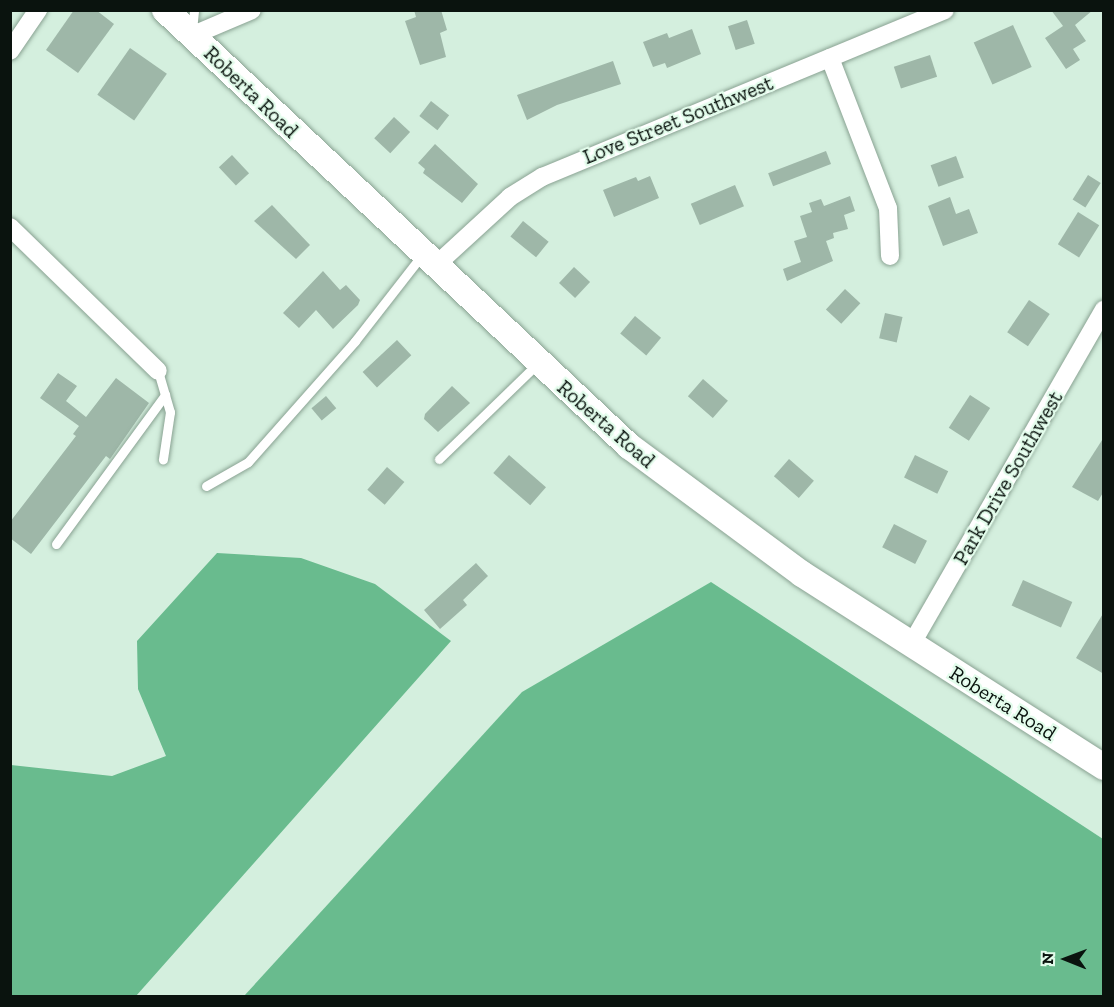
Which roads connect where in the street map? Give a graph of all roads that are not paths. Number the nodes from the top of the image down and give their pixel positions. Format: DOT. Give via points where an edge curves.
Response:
graph roads {
  1 [pos="38,10"];
  2 [pos="165,10"];
  3 [pos="194,10"];
  4 [pos="252,10"];
  5 [pos="945,10"];
  6 [pos="191,36"];
  7 [pos="10,51"];
  8 [pos="830,58"];
  9 [pos="10,226"];
  10 [pos="890,256"];
  11 [pos="428,261"];
  12 [pos="1104,310"];
  13 [pos="537,364"];
  14 [pos="158,371"];
  15 [pos="165,395"];
  16 [pos="163,459"];
  17 [pos="439,459"];
  18 [pos="206,486"];
  19 [pos="56,544"];
  20 [pos="911,645"];
  21 [pos="1104,767"];
  1 -- 7 [label="street"];
  2 -- 6 [label="street, Roberta Road"];
  3 -- 6 [label="lane"];
  4 -- 6 [label="street"];
  5 -- 8 [label="street, Love Street Southwest"];
  6 -- 11 [label="street, Roberta Road"];
  8 -- 10 [label="street" via="888,208"];
  8 -- 11 [label="street, Love Street Southwest" via="542,177"];
  9 -- 14 [label="street"];
  11 -- 13 [label="street, Roberta Road"];
  11 -- 18 [label="lane" via="248,462"];
  12 -- 20 [label="street, Park Drive Southwest"];
  13 -- 17 [label="lane"];
  13 -- 20 [label="street, Roberta Road" via="624,442 710,510"];
  14 -- 15 [label="lane"];
  15 -- 16 [label="lane" via="170,412"];
  15 -- 19 [label="lane"];
  20 -- 21 [label="street, Roberta Road"];
}
